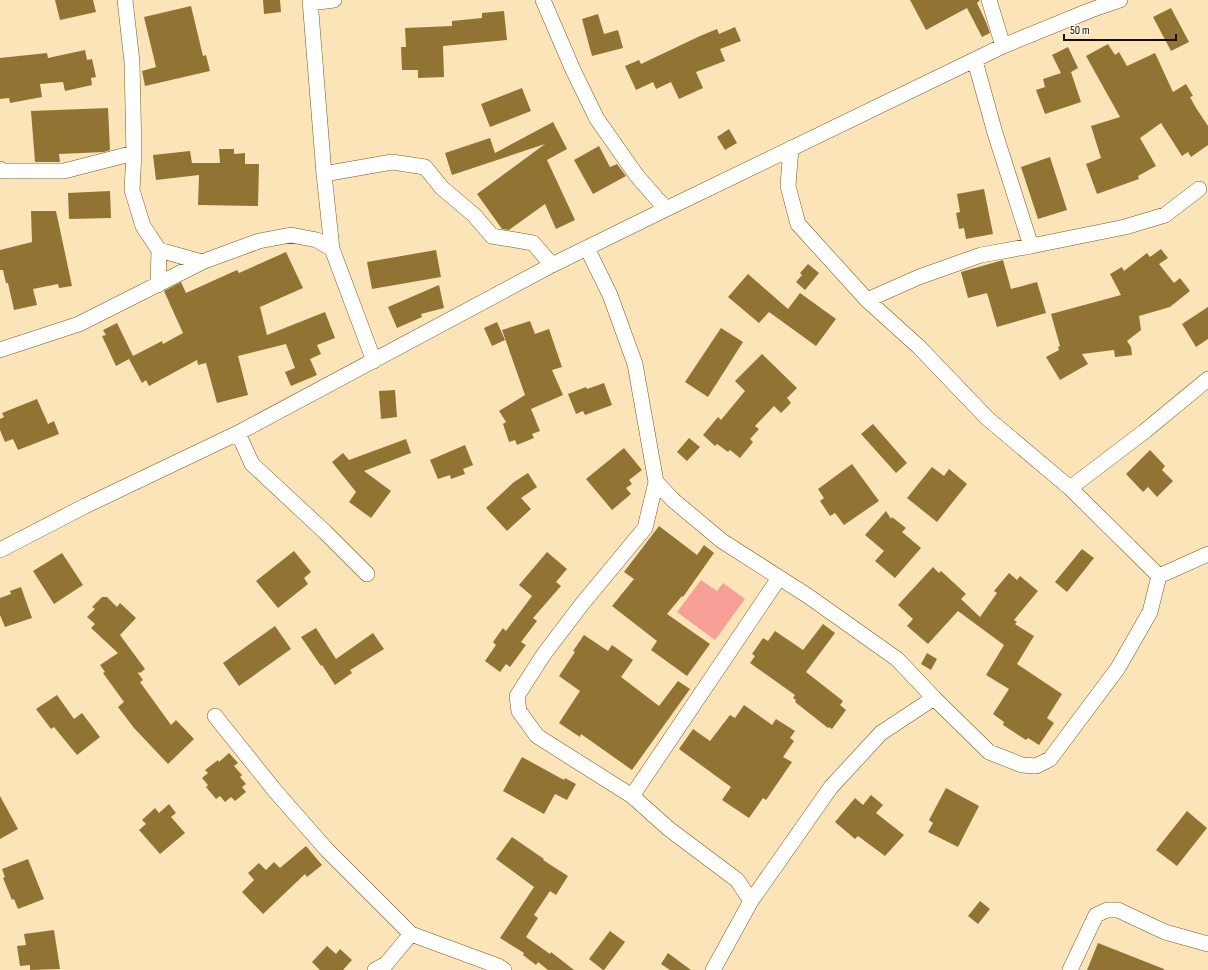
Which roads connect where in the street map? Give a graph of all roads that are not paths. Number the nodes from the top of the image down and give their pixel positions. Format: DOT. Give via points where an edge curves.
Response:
graph roads {
  1 [pos="125,0"];
  2 [pos="334,0"];
  3 [pos="543,0"];
  4 [pos="990,0"];
  5 [pos="1120,0"];
  6 [pos="310,1"];
  7 [pos="1003,46"];
  8 [pos="975,61"];
  9 [pos="791,148"];
  10 [pos="134,154"];
  11 [pos="0,169"];
  12 [pos="324,174"];
  13 [pos="1199,188"];
  14 [pos="666,209"];
  15 [pos="1031,246"];
  16 [pos="587,248"];
  17 [pos="332,249"];
  18 [pos="159,250"];
  19 [pos="202,262"];
  20 [pos="552,265"];
  21 [pos="158,285"];
  22 [pos="867,300"];
  23 [pos="0,350"];
  24 [pos="374,361"];
  25 [pos="1208,379"];
  26 [pos="238,433"];
  27 [pos="656,482"];
  28 [pos="1070,488"];
  29 [pos="0,550"];
  30 [pos="1208,554"];
  31 [pos="367,574"];
  32 [pos="1159,576"];
  33 [pos="778,578"];
  34 [pos="934,698"];
  35 [pos="215,716"];
  36 [pos="632,796"];
  37 [pos="751,901"];
  38 [pos="412,934"];
  39 [pos="1208,944"];
  40 [pos="375,970"];
  41 [pos="504,970"];
  42 [pos="713,970"];
  43 [pos="1070,970"];
  1 -- 10 [label="street" via="132,62"];
  2 -- 6 [label="street"];
  3 -- 14 [label="street" via="597,119 637,176"];
  4 -- 7 [label="street"];
  5 -- 7 [label="street"];
  6 -- 12 [label="street"];
  7 -- 8 [label="street"];
  8 -- 9 [label="street"];
  8 -- 15 [label="street"];
  9 -- 14 [label="street"];
  9 -- 22 [label="street" via="788,186 798,224"];
  10 -- 11 [label="street" via="64,171"];
  10 -- 18 [label="street" via="132,190 143,226"];
  12 -- 17 [label="street"];
  12 -- 20 [label="street" via="392,162 425,167 442,188 474,215 492,236 533,243"];
  13 -- 15 [label="street" via="1165,215 1125,227"];
  14 -- 16 [label="street"];
  15 -- 22 [label="street" via="981,255 919,277"];
  16 -- 20 [label="street"];
  16 -- 27 [label="street" via="610,295 635,364"];
  17 -- 19 [label="street" via="317,240 291,235 260,241"];
  17 -- 24 [label="street"];
  18 -- 19 [label="street"];
  18 -- 21 [label="street"];
  19 -- 21 [label="street"];
  20 -- 24 [label="street"];
  21 -- 23 [label="street" via="79,324"];
  22 -- 28 [label="street" via="919,347 987,418"];
  24 -- 26 [label="street"];
  25 -- 28 [label="street"];
  26 -- 29 [label="street"];
  26 -- 31 [label="street" via="252,464"];
  27 -- 33 [label="street" via="673,500 722,541"];
  27 -- 36 [label="street" via="645,528 582,604 544,654 517,696 519,711 537,736"];
  28 -- 32 [label="street"];
  30 -- 32 [label="street"];
  32 -- 34 [label="street" via="1150,612 1118,668 1050,759 1036,766 1022,765 989,752"];
  33 -- 34 [label="street" via="808,596 897,659"];
  33 -- 36 [label="street"];
  34 -- 37 [label="street" via="881,733 831,787"];
  35 -- 38 [label="street" via="327,850"];
  36 -- 37 [label="street" via="669,829 736,880"];
  37 -- 42 [label="street"];
  38 -- 40 [label="street" via="386,964"];
  38 -- 41 [label="street"];
  39 -- 43 [label="street" via="1165,932 1118,910 1107,910 1096,915"];
}
